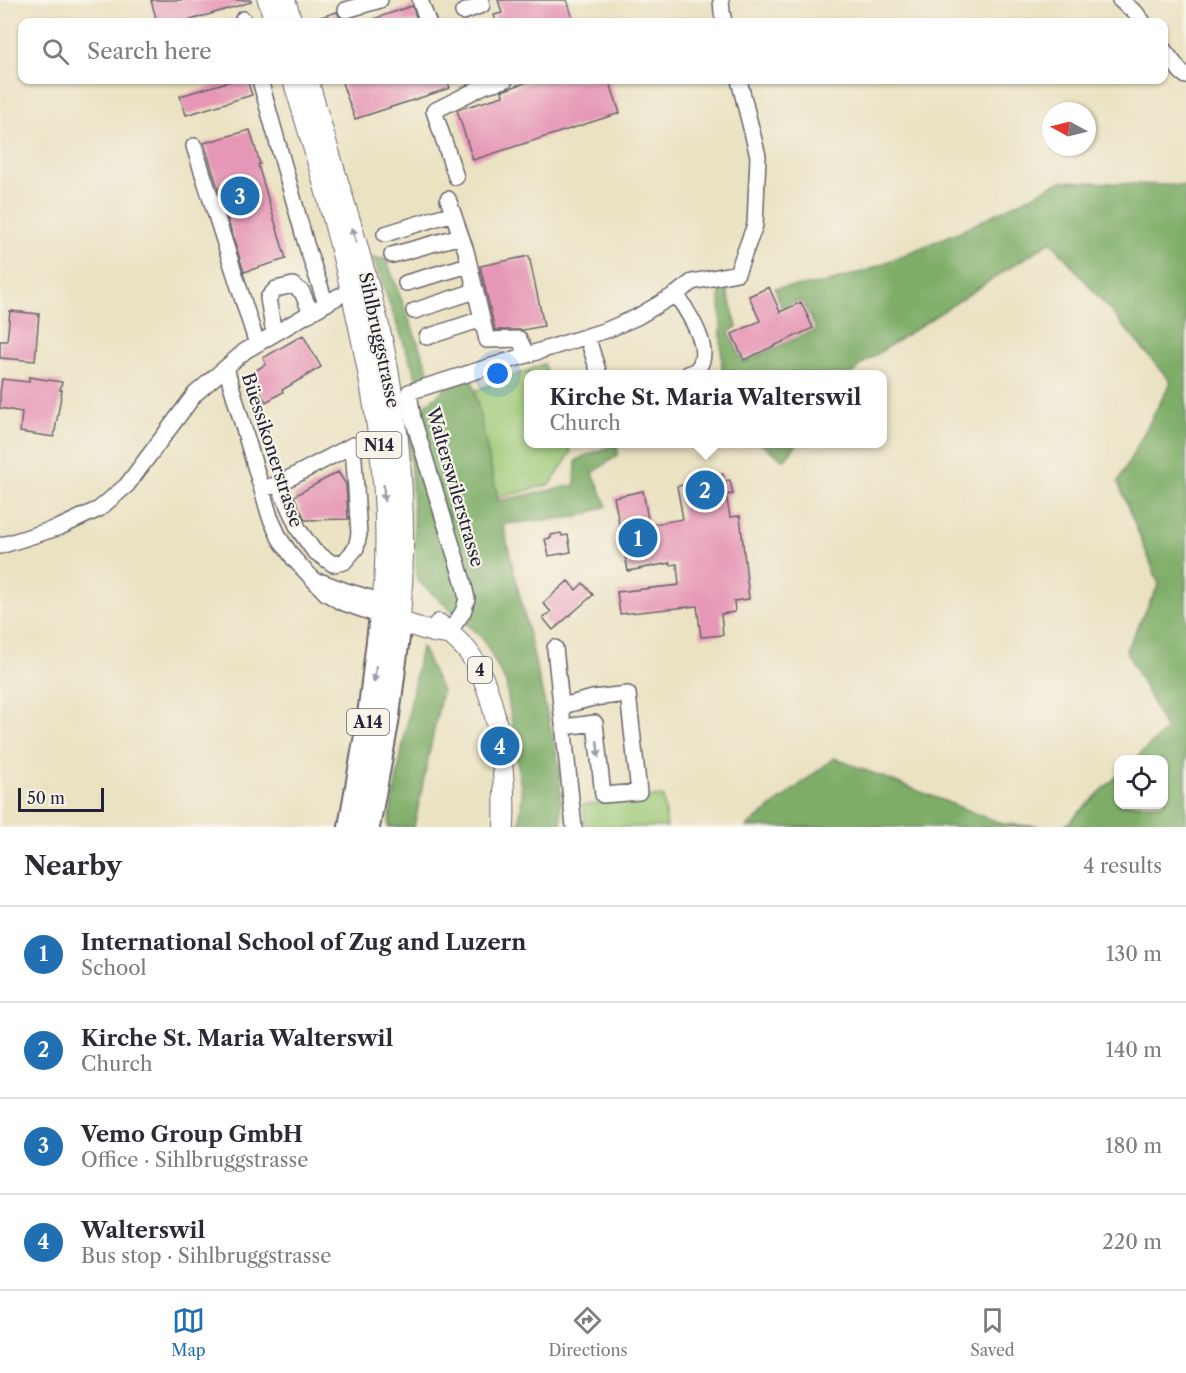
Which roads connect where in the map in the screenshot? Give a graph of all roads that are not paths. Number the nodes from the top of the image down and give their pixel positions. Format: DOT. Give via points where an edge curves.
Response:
graph roads {
  1 [pos="268,0"];
  2 [pos="285,0"];
  3 [pos="380,0"];
  4 [pos="420,0"];
  5 [pos="481,0"];
  6 [pos="721,0"];
  7 [pos="1120,0"];
  8 [pos="346,10"];
  9 [pos="462,11"];
  10 [pos="274,18"];
  11 [pos="291,18"];
  12 [pos="427,18"];
  13 [pos="723,18"];
  14 [pos="1140,18"];
  15 [pos="1168,56"];
  16 [pos="1186,76"];
  17 [pos="261,84"];
  18 [pos="293,84"];
  19 [pos="309,84"];
  20 [pos="481,84"];
  21 [pos="740,84"];
  22 [pos="194,146"];
  23 [pos="456,177"];
  24 [pos="385,234"];
  25 [pos="461,236"];
  26 [pos="392,255"];
  27 [pos="469,265"];
  28 [pos="406,283"];
  29 [pos="475,291"];
  30 [pos="676,294"];
  31 [pos="414,311"];
  32 [pos="311,313"];
  33 [pos="482,320"];
  34 [pos="274,334"];
  35 [pos="587,336"];
  36 [pos="427,337"];
  37 [pos="257,344"];
  38 [pos="527,355"];
  39 [pos="226,368"];
  40 [pos="597,370"];
  41 [pos="696,370"];
  42 [pos="278,484"];
  43 [pos="262,489"];
  44 [pos="0,546"];
  45 [pos="391,612"];
  46 [pos="448,634"];
  47 [pos="555,648"];
  48 [pos="593,698"];
  49 [pos="562,706"];
  50 [pos="595,723"];
  51 [pos="564,727"];
  52 [pos="350,827"];
  53 [pos="368,827"];
  54 [pos="504,827"];
  55 [pos="574,827"];
  1 -- 10 [label="main road"];
  2 -- 11 [label="main road"];
  3 -- 8 [label="street"];
  4 -- 12 [label="street"];
  5 -- 9 [label="street" via="482,5"];
  6 -- 13 [label="street"];
  7 -- 14 [label="street"];
  15 -- 16 [label="street"];
  17 -- 32 [label="street" via="306,244 333,300"];
  18 -- 45 [label="main road, Sihlbruggstrasse / N14, one-way" via="337,231 368,366 382,470 385,571"];
  45 -- 19 [label="main road, Sihlbruggstrasse / N14, one-way" via="403,526 400,470 384,350 369,282"];
  20 -- 23 [label="street" via="434,111"];
  21 -- 30 [label="street, Walterswilerstrasse" via="758,156 755,225 737,273 692,282"];
  22 -- 37 [label="street"];
  24 -- 25 [label="street" via="451,206"];
  25 -- 26 [label="street"];
  25 -- 27 [label="street"];
  27 -- 28 [label="street"];
  27 -- 29 [label="street"];
  29 -- 31 [label="street"];
  29 -- 33 [label="street"];
  30 -- 35 [label="street, Walterswilerstrasse" via="637,317"];
  30 -- 41 [label="street" via="692,319 704,351"];
  32 -- 34 [label="street"];
  32 -- 34 [label="street" via="302,292 293,285 276,289 268,297"];
  33 -- 36 [label="street"];
  33 -- 38 [label="street" via="487,340 519,339"];
  34 -- 37 [label="street"];
  35 -- 38 [label="street, Walterswilerstrasse"];
  35 -- 40 [label="street"];
  37 -- 39 [label="street"];
  38 -- 46 [label="street, Walterswilerstrasse" via="409,392 413,419 467,599"];
  39 -- 43 [label="street, Büessikonerstrasse"];
  39 -- 44 [label="street, Büessikonerstrasse" via="195,394 127,485 99,509 60,527"];
  42 -- 42 [label="street" via="353,445 359,534 356,548 344,562 333,564 314,551 298,530"];
  42 -- 43 [label="street"];
  43 -- 45 [label="street, Büessikonerstrasse" via="280,539 326,593 341,602"];
  45 -- 46 [label="main road, 4" via="433,632"];
  45 -- 52 [label="highway, A14, one-way"];
  45 -- 53 [label="highway, A14" via="387,723"];
  46 -- 54 [label="main road, 4" via="464,646 488,689 502,762"];
  47 -- 49 [label="street"];
  48 -- 49 [label="street"];
  48 -- 50 [label="street"];
  50 -- 48 [label="street, one-way" via="603,795 639,792 628,694"];
  49 -- 51 [label="street"];
  50 -- 51 [label="street"];
  51 -- 55 [label="street"];
}
